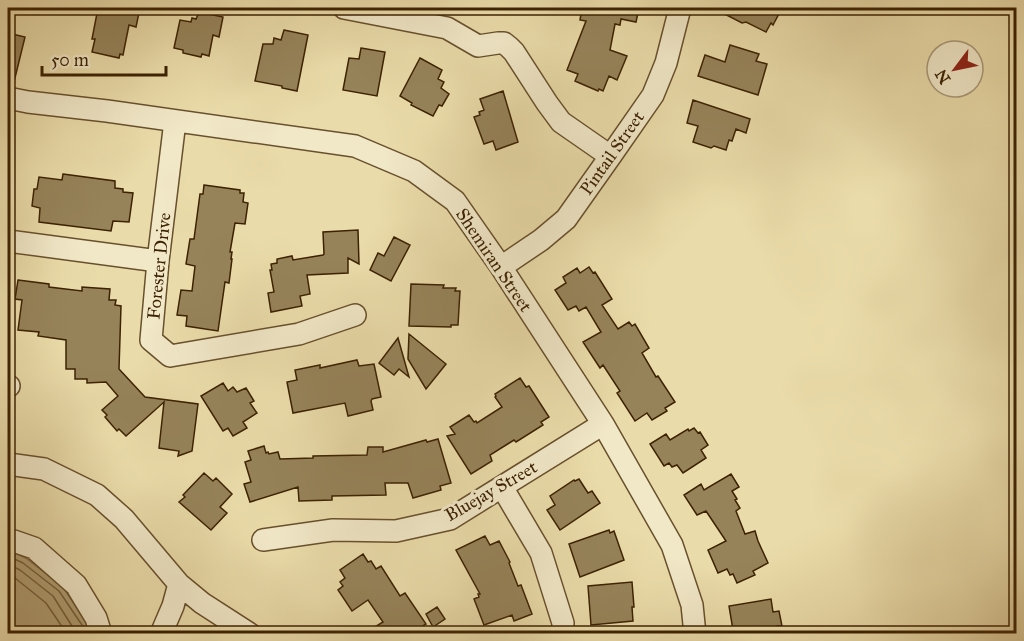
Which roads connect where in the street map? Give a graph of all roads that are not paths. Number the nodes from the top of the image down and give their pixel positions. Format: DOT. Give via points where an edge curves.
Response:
graph roads {
  1 [pos="344,8"];
  2 [pos="680,8"];
  3 [pos="8,98"];
  4 [pos="175,121"];
  5 [pos="610,156"];
  6 [pos="8,241"];
  7 [pos="158,261"];
  8 [pos="501,267"];
  9 [pos="355,315"];
  10 [pos="603,424"];
  11 [pos="8,464"];
  12 [pos="502,487"];
  13 [pos="8,539"];
  14 [pos="263,540"];
  15 [pos="179,584"];
  16 [pos="101,633"];
  17 [pos="161,633"];
  18 [pos="250,633"];
  19 [pos="562,633"];
  20 [pos="695,633"];
  1 -- 5 [label="street" via="447,28 478,46 504,43 561,122"];
  2 -- 5 [label="street, Pintail Street" via="666,63 652,94"];
  3 -- 4 [label="street, Shemiran Street"];
  4 -- 7 [label="street, Forester Drive"];
  4 -- 8 [label="street, Shemiran Street" via="355,146 414,171 455,201"];
  5 -- 8 [label="street, Pintail Street" via="566,219"];
  6 -- 7 [label="street"];
  7 -- 9 [label="street, Forester Drive" via="151,340 170,356 299,333"];
  8 -- 10 [label="street, Shemiran Street"];
  10 -- 12 [label="street, Bluejay Street"];
  10 -- 20 [label="street, Shemiran Street" via="672,545 692,605"];
  11 -- 15 [label="street" via="44,469 97,495 124,519"];
  12 -- 14 [label="street, Bluejay Street" via="450,519 396,531 333,530"];
  12 -- 19 [label="street" via="541,553 563,623"];
  13 -- 16 [label="street" via="34,548 76,585"];
  15 -- 17 [label="street"];
  15 -- 18 [label="street"];
}
